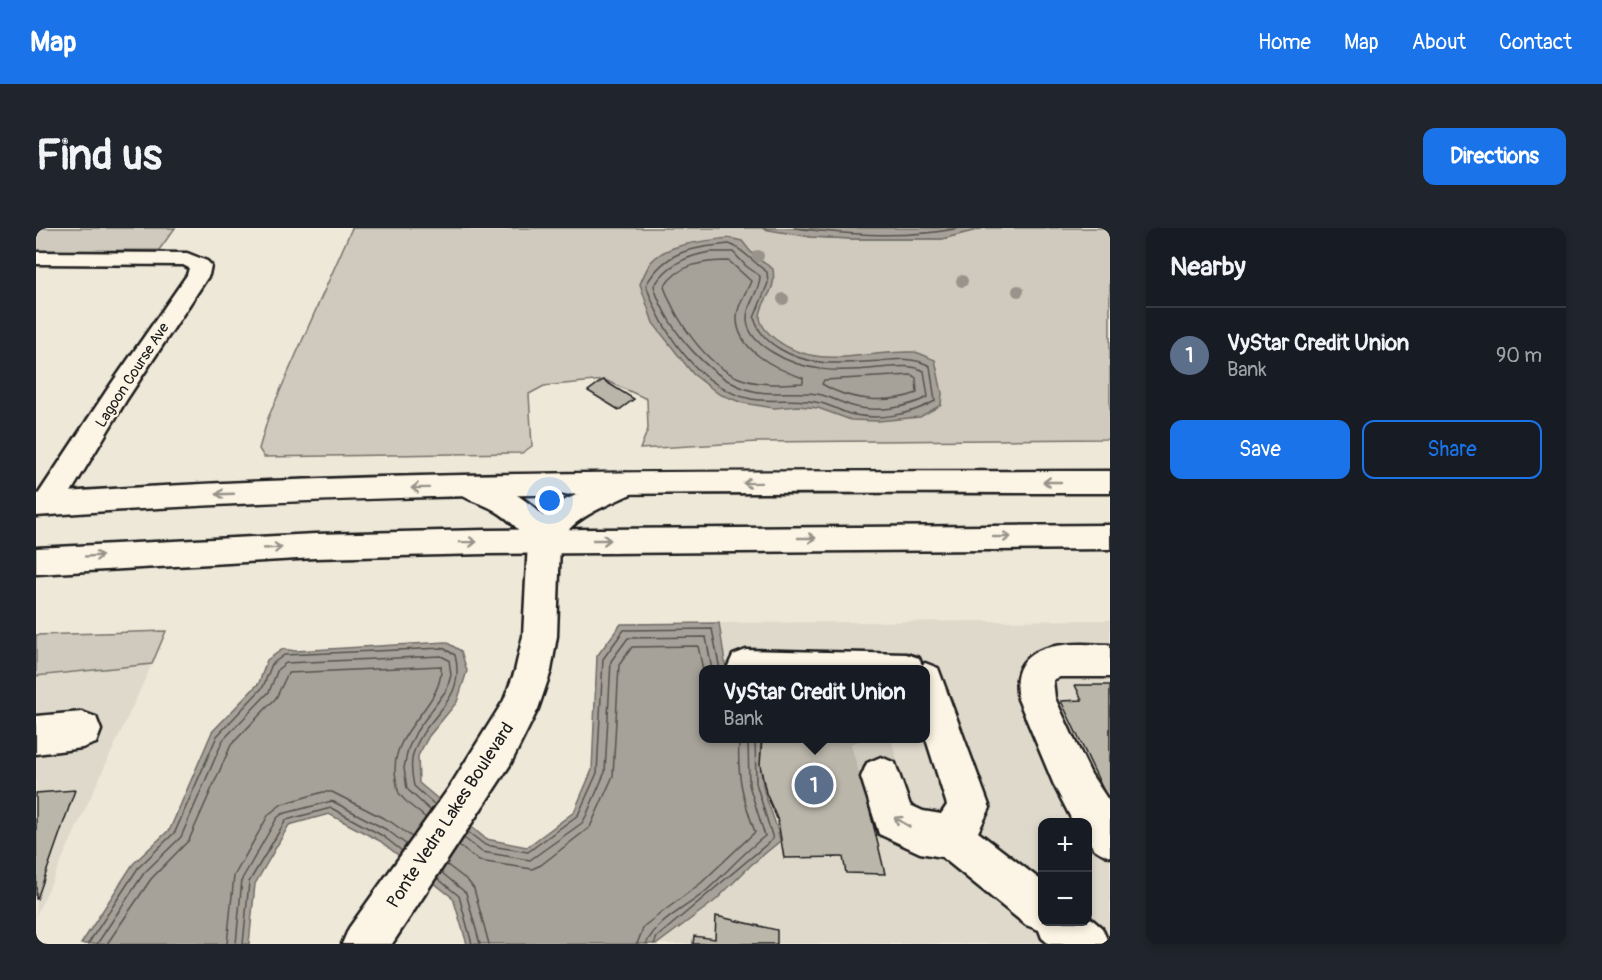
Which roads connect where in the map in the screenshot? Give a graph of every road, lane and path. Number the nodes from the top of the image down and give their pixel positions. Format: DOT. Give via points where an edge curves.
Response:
graph roads {
  1 [pos="36,258"];
  2 [pos="1110,482"];
  3 [pos="625,484"];
  4 [pos="469,487"];
  5 [pos="42,504"];
  6 [pos="1110,537"];
  7 [pos="544,540"];
  8 [pos="36,561"];
  9 [pos="1110,661"];
  10 [pos="930,695"];
  11 [pos="82,730"];
  12 [pos="36,735"];
  13 [pos="881,777"];
  14 [pos="1110,836"];
  15 [pos="951,837"];
  16 [pos="1038,906"];
  17 [pos="1064,926"];
  18 [pos="365,944"];
  19 [pos="1086,944"];
  1 -- 5 [label="main road, Lagoon Course Ave" via="178,258 200,265 198,275"];
  2 -- 3 [label="main road, one-way"];
  3 -- 4 [label="main road"];
  3 -- 7 [label="main road" via="565,515"];
  4 -- 5 [label="main road, one-way"];
  4 -- 7 [label="main road" via="498,496 516,508"];
  7 -- 6 [label="main road, one-way"];
  8 -- 7 [label="main road, one-way" via="304,546"];
  7 -- 18 [label="main road, Ponte Vedra Lakes Boulevard" via="540,636 533,671 513,719 463,802"];
  9 -- 14 [label="main road" via="1047,663 1037,671 1034,682 1037,699 1082,798"];
  10 -- 15 [label="main road" via="969,808"];
  11 -- 12 [label="main road"];
  15 -- 13 [label="main road, one-way" via="920,832 894,819"];
  15 -- 16 [label="main road"];
  17 -- 19 [label="main road"];
}
